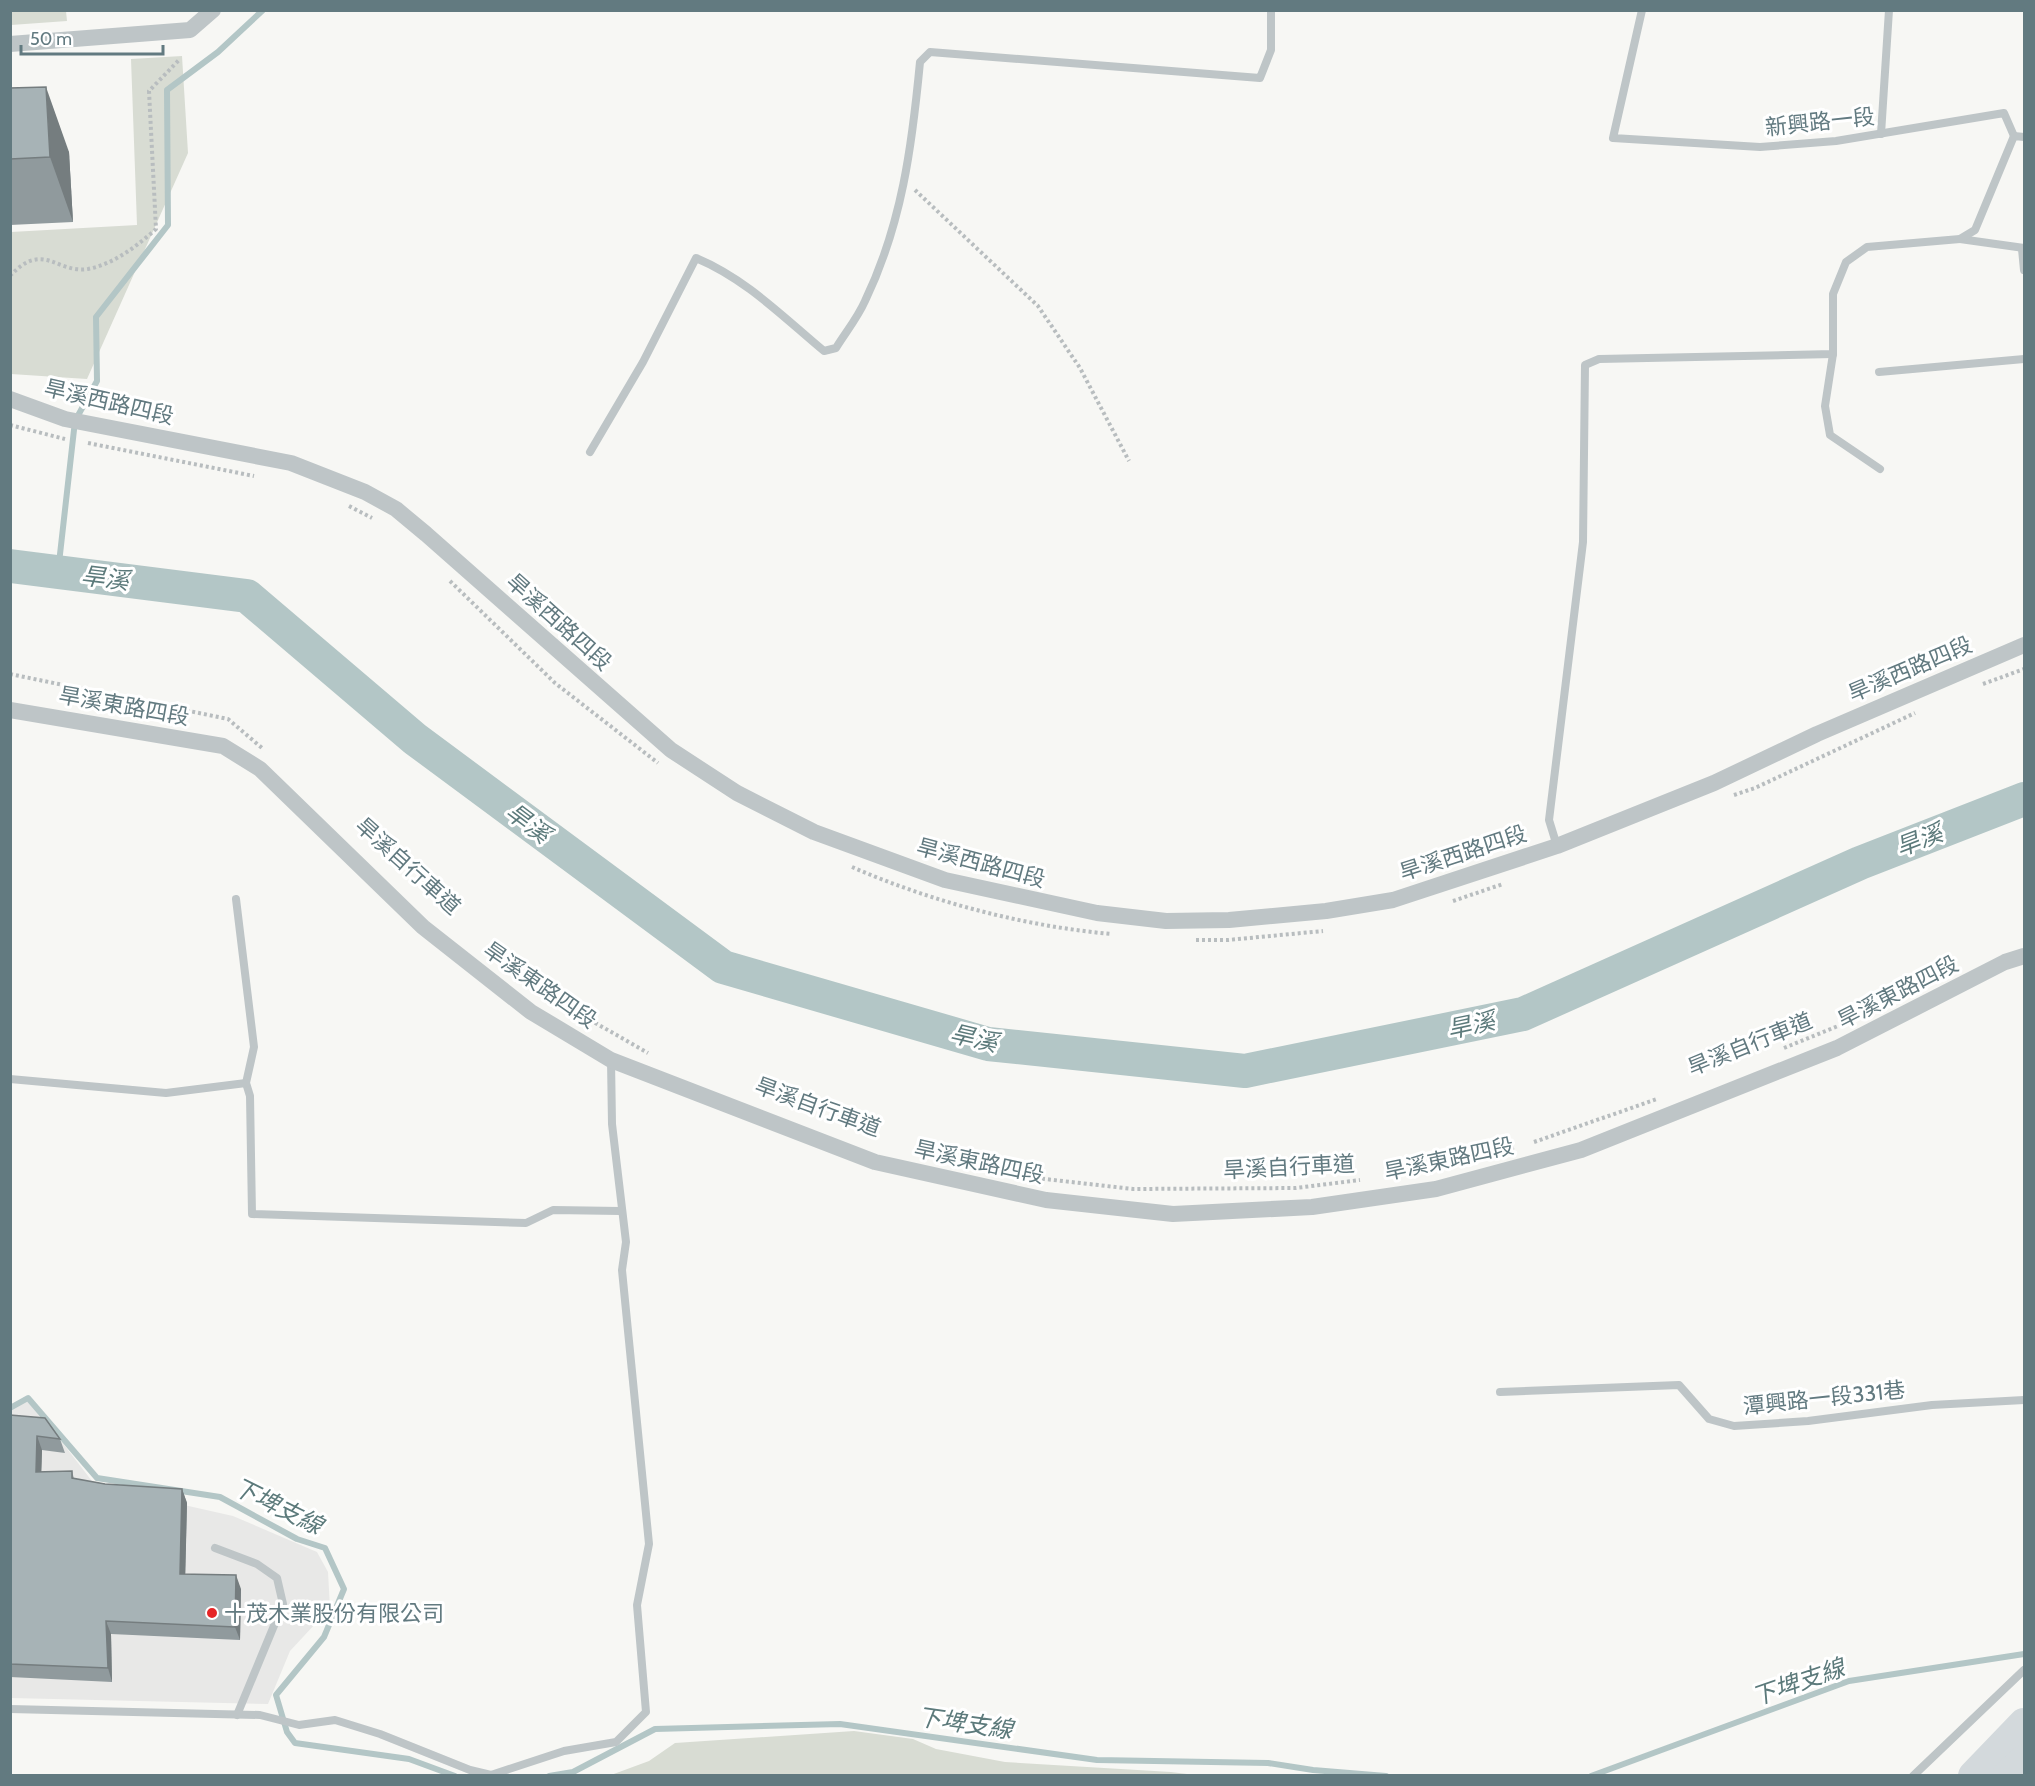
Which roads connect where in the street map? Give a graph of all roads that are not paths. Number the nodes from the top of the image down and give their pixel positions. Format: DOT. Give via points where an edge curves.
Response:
graph roads {
  1 [pos="189,10"];
  2 [pos="213,10"];
  3 [pos="1271,10"];
  4 [pos="1642,10"];
  5 [pos="1889,10"];
  6 [pos="190,30"];
  7 [pos="10,44"];
  8 [pos="1881,134"];
  9 [pos="2014,136"];
  10 [pos="2025,137"];
  11 [pos="1960,239"];
  12 [pos="2023,249"];
  13 [pos="2025,270"];
  14 [pos="1833,354"];
  15 [pos="2025,359"];
  16 [pos="1879,372"];
  17 [pos="10,399"];
  18 [pos="590,452"];
  19 [pos="1880,469"];
  20 [pos="2025,645"];
  21 [pos="10,710"];
  22 [pos="1557,846"];
  23 [pos="236,899"];
  24 [pos="2025,956"];
  25 [pos="611,1060"];
  26 [pos="10,1079"];
  27 [pos="246,1083"];
  28 [pos="620,1211"];
  29 [pos="1500,1392"];
  30 [pos="2025,1400"];
  31 [pos="215,1548"];
  32 [pos="2025,1670"];
  33 [pos="10,1709"];
  34 [pos="237,1715"];
  35 [pos="2025,1724"];
  36 [pos="2025,1761"];
  37 [pos="1913,1776"];
  38 [pos="1974,1776"];
  39 [pos="2008,1776"];
  1 -- 6 [label="street"];
  2 -- 6 [label="street"];
  3 -- 18 [label="lane" via="1271,50 1260,78 930,52 920,63 906,181 887,249 869,291 836,348 824,351 758,293 720,268 696,258 643,362"];
  4 -- 8 [label="lane, 新興路一段" via="1613,138 1760,147"];
  5 -- 8 [label="lane"];
  6 -- 7 [label="street"];
  8 -- 9 [label="lane, 新興路一段" via="2004,113"];
  9 -- 10 [label="lane"];
  9 -- 11 [label="lane" via="1975,230"];
  11 -- 12 [label="lane"];
  11 -- 14 [label="lane" via="1867,247 1846,262 1833,294"];
  12 -- 13 [label="lane"];
  14 -- 19 [label="lane" via="1824,406 1830,435"];
  14 -- 22 [label="lane" via="1599,359 1585,365 1583,542 1549,820"];
  15 -- 16 [label="lane"];
  17 -- 22 [label="street, 旱溪西路四段" via="65,419 291,463 365,492 396,509 426,534 671,750 738,793 814,832 945,880 1097,913 1166,921 1229,920 1392,900"];
  20 -- 22 [label="street, 旱溪西路四段" via="1714,783"];
  21 -- 25 [label="street, 旱溪東路四段" via="223,746 260,769 423,927 531,1012"];
  23 -- 27 [label="lane" via="254,1047"];
  24 -- 25 [label="street, 旱溪東路四段" via="2005,962 1837,1048 1581,1150 1436,1189 1312,1207 1173,1214 1046,1200 876,1162"];
  25 -- 28 [label="lane"];
  26 -- 27 [label="lane" via="166,1093"];
  27 -- 28 [label="lane" via="250,1096 252,1214 526,1223 553,1210"];
  28 -- 34 [label="lane" via="626,1242 622,1270 649,1544 637,1605 646,1712 616,1742 564,1751 491,1775 334,1720 299,1725 260,1715"];
  29 -- 30 [label="lane, 潭興路一段331巷" via="1679,1385 1709,1419 1734,1426 1932,1405"];
  31 -- 34 [label="lane" via="257,1564 277,1578 283,1604"];
  32 -- 37 [label="lane"];
  33 -- 34 [label="lane"];
  35 -- 38 [label="highway"];
  36 -- 39 [label="highway"];
}
